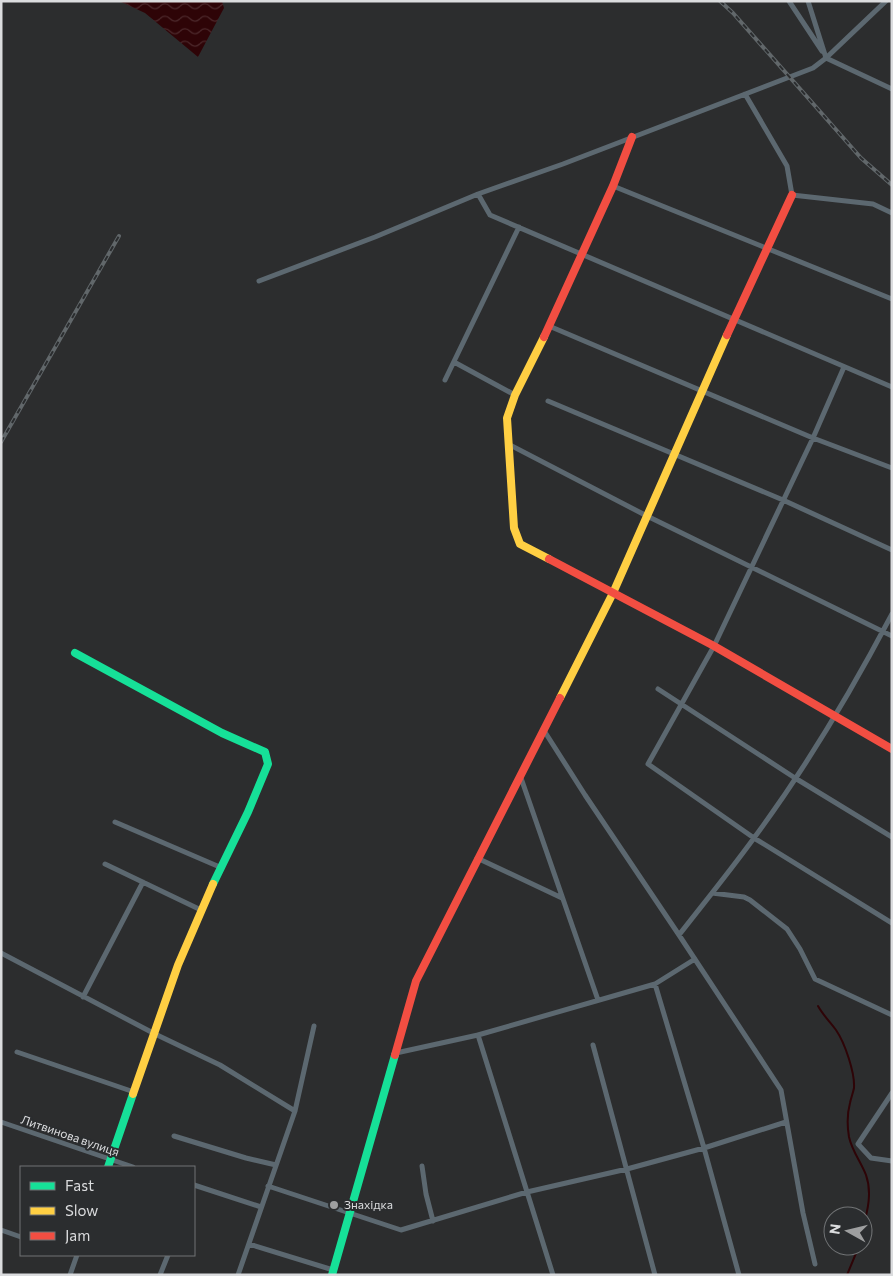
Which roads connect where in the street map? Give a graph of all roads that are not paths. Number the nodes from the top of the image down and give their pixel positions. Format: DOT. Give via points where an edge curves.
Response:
graph roads {
  1 [pos="789,1"];
  2 [pos="808,1"];
  3 [pos="886,1"];
  4 [pos="826,58"];
  5 [pos="892,89"];
  6 [pos="745,94"];
  7 [pos="632,137"];
  8 [pos="614,186"];
  9 [pos="478,194"];
  10 [pos="792,196"];
  11 [pos="892,213"];
  12 [pos="519,227"];
  13 [pos="768,248"];
  14 [pos="582,254"];
  15 [pos="259,282"];
  16 [pos="892,299"];
  17 [pos="734,319"];
  18 [pos="549,326"];
  19 [pos="454,362"];
  20 [pos="844,367"];
  21 [pos="445,380"];
  22 [pos="892,387"];
  23 [pos="703,392"];
  24 [pos="514,395"];
  25 [pos="548,401"];
  26 [pos="813,438"];
  27 [pos="508,444"];
  28 [pos="674,455"];
  29 [pos="892,468"];
  30 [pos="783,500"];
  31 [pos="647,516"];
  32 [pos="892,550"];
  33 [pos="750,567"];
  34 [pos="613,594"];
  35 [pos="892,614"];
  36 [pos="883,631"];
  37 [pos="892,636"];
  38 [pos="714,646"];
  39 [pos="75,653"];
  40 [pos="658,689"];
  41 [pos="682,704"];
  42 [pos="834,716"];
  43 [pos="543,728"];
  44 [pos="892,749"];
  45 [pos="520,775"];
  46 [pos="795,778"];
  47 [pos="115,822"];
  48 [pos="892,837"];
  49 [pos="754,838"];
  50 [pos="477,858"];
  51 [pos="105,864"];
  52 [pos="222,868"];
  53 [pos="143,882"];
  54 [pos="712,893"];
  55 [pos="562,898"];
  56 [pos="201,910"];
  57 [pos="892,922"];
  58 [pos="680,936"];
  59 [pos="1,953"];
  60 [pos="695,959"];
  61 [pos="655,984"];
  62 [pos="83,997"];
  63 [pos="598,1000"];
  64 [pos="892,1015"];
  65 [pos="314,1026"];
  66 [pos="154,1034"];
  67 [pos="478,1034"];
  68 [pos="593,1045"];
  69 [pos="17,1052"];
  70 [pos="396,1053"];
  71 [pos="134,1092"];
  72 [pos="892,1093"];
  73 [pos="295,1111"];
  74 [pos="1,1122"];
  75 [pos="786,1122"];
  76 [pos="174,1136"];
  77 [pos="704,1148"];
  78 [pos="892,1162"];
  79 [pos="109,1164"];
  80 [pos="276,1165"];
  81 [pos="125,1166"];
  82 [pos="422,1166"];
  83 [pos="627,1168"];
  84 [pos="195,1186"];
  85 [pos="268,1186"];
  86 [pos="527,1192"];
  87 [pos="261,1207"];
  88 [pos="351,1213"];
  89 [pos="433,1221"];
  90 [pos="1,1230"];
  91 [pos="20,1237"];
  92 [pos="249,1244"];
  93 [pos="75,1256"];
  94 [pos="168,1256"];
  95 [pos="815,1264"];
  96 [pos="332,1273"];
  97 [pos="70,1275"];
  98 [pos="160,1275"];
  99 [pos="238,1275"];
  100 [pos="553,1275"];
  101 [pos="655,1275"];
  102 [pos="739,1275"];
  1 -- 4 [label="street"];
  2 -- 4 [label="street"];
  3 -- 4 [label="street"];
  4 -- 5 [label="street"];
  4 -- 6 [label="street" via="813,68"];
  6 -- 7 [label="street"];
  6 -- 10 [label="street" via="786,166"];
  7 -- 8 [label="street"];
  7 -- 9 [label="street"];
  8 -- 13 [label="street"];
  8 -- 14 [label="street"];
  9 -- 12 [label="street" via="490,215"];
  9 -- 15 [label="street"];
  10 -- 11 [label="street" via="873,204"];
  10 -- 13 [label="street"];
  12 -- 14 [label="street"];
  12 -- 19 [label="street"];
  13 -- 16 [label="street"];
  13 -- 17 [label="street"];
  14 -- 17 [label="street"];
  14 -- 18 [label="street"];
  17 -- 20 [label="street"];
  17 -- 23 [label="street"];
  18 -- 23 [label="street"];
  18 -- 24 [label="street"];
  19 -- 21 [label="street"];
  19 -- 24 [label="street"];
  20 -- 22 [label="street"];
  20 -- 26 [label="street"];
  23 -- 26 [label="street"];
  23 -- 28 [label="street"];
  24 -- 27 [label="street" via="507,418"];
  25 -- 28 [label="street"];
  26 -- 29 [label="street"];
  26 -- 30 [label="street"];
  27 -- 31 [label="street"];
  27 -- 34 [label="street" via="514,528 520,544"];
  28 -- 30 [label="street"];
  28 -- 31 [label="street"];
  30 -- 32 [label="street"];
  30 -- 33 [label="street"];
  31 -- 33 [label="street"];
  31 -- 34 [label="street"];
  33 -- 36 [label="street"];
  33 -- 38 [label="street"];
  34 -- 38 [label="street"];
  34 -- 43 [label="street"];
  35 -- 36 [label="street"];
  36 -- 37 [label="street"];
  36 -- 42 [label="street"];
  38 -- 41 [label="street"];
  38 -- 42 [label="street"];
  39 -- 52 [label="street" via="265,752 268,764"];
  40 -- 41 [label="street"];
  41 -- 46 [label="street"];
  41 -- 49 [label="street" via="648,764"];
  42 -- 44 [label="street"];
  42 -- 46 [label="street"];
  43 -- 45 [label="street"];
  43 -- 58 [label="street"];
  45 -- 50 [label="street"];
  45 -- 55 [label="street"];
  46 -- 48 [label="street"];
  46 -- 49 [label="street"];
  47 -- 52 [label="street"];
  49 -- 54 [label="street"];
  49 -- 57 [label="street"];
  50 -- 55 [label="street"];
  50 -- 70 [label="street" via="416,981"];
  51 -- 53 [label="street"];
  52 -- 56 [label="street"];
  53 -- 56 [label="street"];
  53 -- 62 [label="street"];
  54 -- 58 [label="street"];
  54 -- 64 [label="street" via="750,900 787,929 814,979"];
  55 -- 63 [label="street"];
  56 -- 66 [label="street"];
  58 -- 60 [label="street"];
  59 -- 62 [label="street"];
  60 -- 61 [label="street"];
  60 -- 75 [label="street" via="781,1090"];
  61 -- 63 [label="street"];
  61 -- 77 [label="street"];
  62 -- 66 [label="street"];
  63 -- 67 [label="street"];
  65 -- 73 [label="street"];
  66 -- 71 [label="street"];
  66 -- 73 [label="street" via="220,1065"];
  67 -- 70 [label="street"];
  67 -- 86 [label="street"];
  68 -- 83 [label="street"];
  69 -- 71 [label="street"];
  70 -- 88 [label="street"];
  71 -- 79 [label="street"];
  72 -- 78 [label="street" via="858,1144 871,1158"];
  73 -- 80 [label="street"];
  74 -- 79 [label="street, Литвинова вулиця"];
  75 -- 77 [label="street"];
  75 -- 95 [label="street"];
  76 -- 80 [label="street"];
  77 -- 83 [label="street"];
  77 -- 102 [label="street"];
  79 -- 81 [label="street, Литвинова вулиця"];
  80 -- 85 [label="street"];
  82 -- 89 [label="street"];
  83 -- 86 [label="street"];
  83 -- 101 [label="street"];
  84 -- 87 [label="street"];
  85 -- 87 [label="street"];
  85 -- 88 [label="street"];
  86 -- 89 [label="street"];
  86 -- 100 [label="street"];
  87 -- 92 [label="street"];
  88 -- 89 [label="street" via="401,1230"];
  88 -- 96 [label="street"];
  90 -- 91 [label="street"];
  92 -- 96 [label="street"];
  92 -- 99 [label="street"];
  93 -- 97 [label="street"];
  94 -- 98 [label="street"];
}
